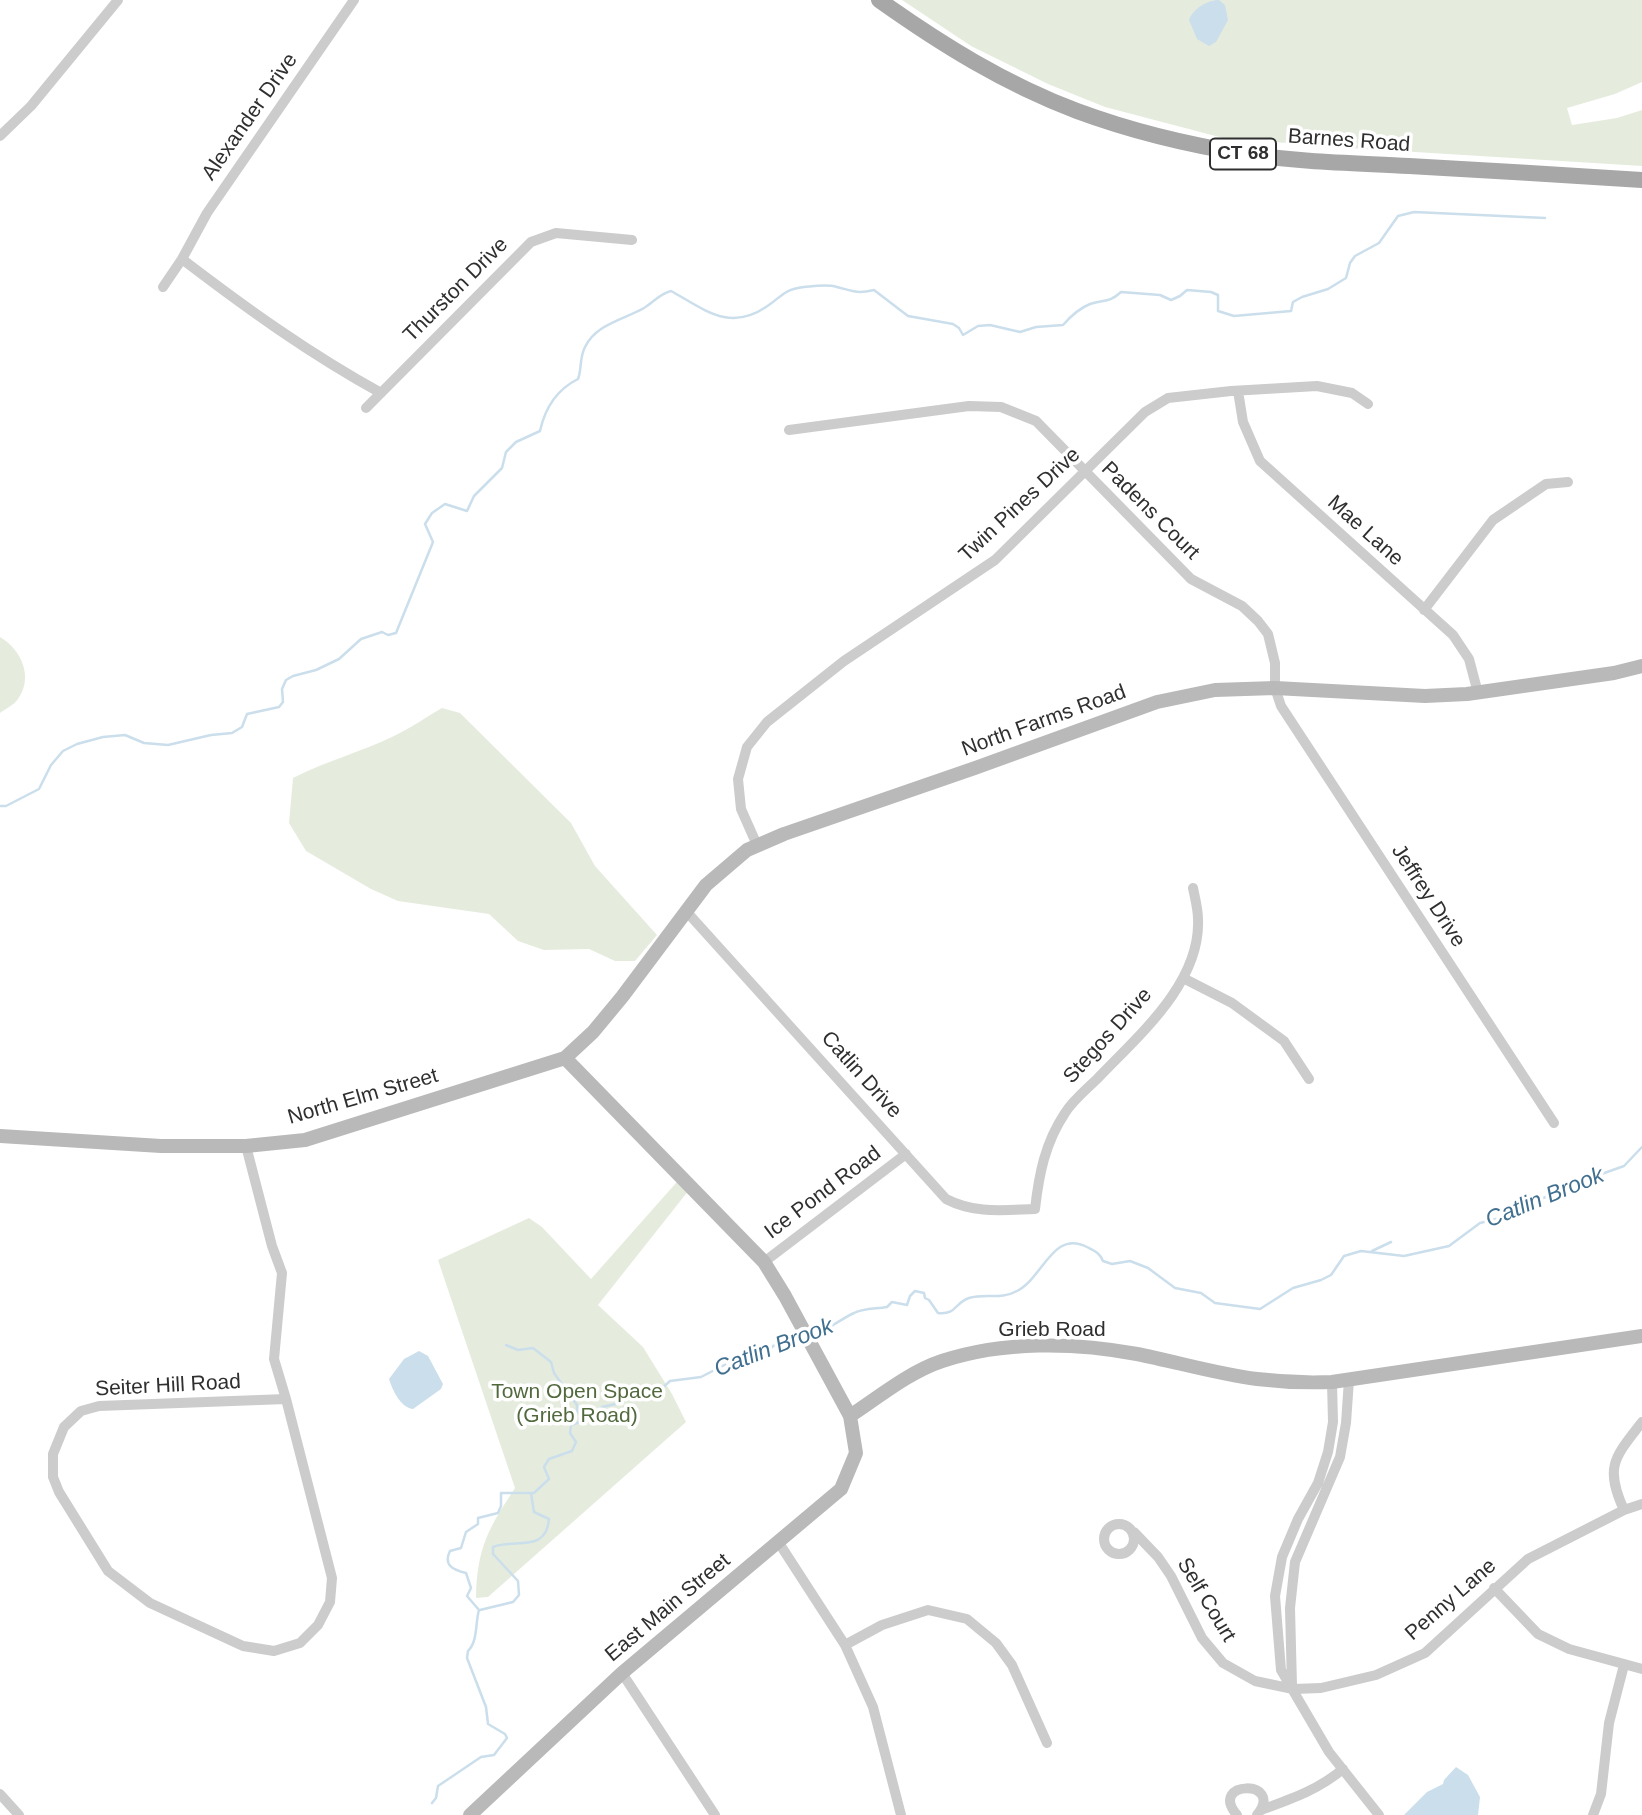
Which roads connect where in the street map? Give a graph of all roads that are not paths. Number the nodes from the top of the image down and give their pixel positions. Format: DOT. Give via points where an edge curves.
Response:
graph roads {
  1 [pos="118,0"];
  2 [pos="354,0"];
  3 [pos="879,0"];
  4 [pos="0,136"];
  5 [pos="1642,180"];
  6 [pos="632,240"];
  7 [pos="182,259"];
  8 [pos="163,287"];
  9 [pos="1238,391"];
  10 [pos="381,393"];
  11 [pos="1368,404"];
  12 [pos="366,408"];
  13 [pos="789,430"];
  14 [pos="1084,472"];
  15 [pos="1568,482"];
  16 [pos="1424,610"];
  17 [pos="1642,666"];
  18 [pos="1275,688"];
  19 [pos="1478,692"];
  20 [pos="757,845"];
  21 [pos="1193,888"];
  22 [pos="686,911"];
  23 [pos="1183,978"];
  24 [pos="565,1058"];
  25 [pos="1309,1079"];
  26 [pos="1554,1123"];
  27 [pos="0,1136"];
  28 [pos="246,1146"];
  29 [pos="906,1154"];
  30 [pos="1034,1209"];
  31 [pos="764,1262"];
  32 [pos="1642,1336"];
  33 [pos="1349,1380"];
  34 [pos="1332,1382"];
  35 [pos="286,1399"];
  36 [pos="850,1416"];
  37 [pos="1642,1422"];
  38 [pos="1638,1435"];
  39 [pos="1642,1504"];
  40 [pos="1624,1510"];
  41 [pos="1134,1532"];
  42 [pos="779,1543"];
  43 [pos="1494,1588"];
  44 [pos="845,1645"];
  45 [pos="1624,1665"];
  46 [pos="1642,1669"];
  47 [pos="622,1673"];
  48 [pos="1293,1689"];
  49 [pos="1046,1743"];
  50 [pos="1343,1769"];
  51 [pos="0,1794"];
  52 [pos="1259,1812"];
  53 [pos="19,1815"];
  54 [pos="470,1815"];
  55 [pos="715,1815"];
  56 [pos="901,1815"];
  57 [pos="1237,1815"];
  58 [pos="1378,1815"];
  59 [pos="1593,1815"];
  1 -- 4 [label="street" via="31,106"];
  2 -- 7 [label="street, Alexander Drive" via="207,213"];
  3 -- 5 [label="main road, Barnes Road / CT 68" via="974,64 1019,86 1129,129 1191,144 1303,160"];
  6 -- 10 [label="street, Thurston Drive" via="556,233 531,242"];
  7 -- 8 [label="street, Alexander Drive"];
  7 -- 10 [label="street" via="261,319"];
  9 -- 11 [label="street, Twin Pines Drive" via="1317,387 1352,393"];
  9 -- 14 [label="street, Twin Pines Drive" via="1168,398 1145,412"];
  9 -- 16 [label="street, Mae Lane" via="1243,422 1260,461"];
  10 -- 12 [label="street, Thurston Drive"];
  13 -- 14 [label="street, Padens Court" via="969,406 1001,407 1036,421"];
  14 -- 18 [label="street, Padens Court" via="1191,579 1242,606 1258,621 1268,634"];
  14 -- 20 [label="street, Twin Pines Drive" via="995,560 844,661 767,722 747,747 738,779 741,810"];
  15 -- 16 [label="street" via="1546,484 1493,520"];
  16 -- 19 [label="street, Mae Lane" via="1453,635 1469,659"];
  17 -- 19 [label="main road, North Farms Road"];
  18 -- 19 [label="main road, North Farms Road" via="1425,696"];
  18 -- 20 [label="main road, North Farms Road" via="1215,690 1157,702"];
  18 -- 26 [label="street, Jeffrey Drive" via="1281,706"];
  20 -- 22 [label="main road, North Farms Road" via="706,885"];
  21 -- 23 [label="street, Stegos Drive" via="1199,919 1196,945"];
  22 -- 24 [label="main road, North Farms Road" via="622,997"];
  22 -- 29 [label="street, Catlin Drive"];
  23 -- 25 [label="street" via="1232,1003 1284,1041"];
  23 -- 30 [label="street, Stegos Drive" via="1146,1029 1066,1111 1049,1139"];
  24 -- 28 [label="main road, North Elm Street" via="305,1140"];
  24 -- 31 [label="main road"];
  27 -- 28 [label="main road, North Elm Street"];
  28 -- 35 [label="street, Seiter Hill Road" via="282,1273 274,1359"];
  29 -- 30 [label="street, Catlin Drive" via="946,1199 962,1207"];
  29 -- 31 [label="street, Ice Pond Road"];
  31 -- 36 [label="main road"];
  32 -- 33 [label="main road, Grieb Road"];
  33 -- 34 [label="main road, Grieb Road"];
  33 -- 48 [label="street" via="1340,1457 1294,1562 1290,1608"];
  34 -- 36 [label="main road, Grieb Road" via="1255,1379 1082,1347 1019,1346 939,1362"];
  34 -- 48 [label="street" via="1328,1452 1282,1557 1275,1596 1280,1671"];
  35 -- 35 [label="street, Seiter Hill Road" via="332,1578 330,1602 318,1625 300,1643 274,1651 243,1646 150,1603 108,1571 60,1492 53,1477 53,1454 64,1427 81,1411 99,1406"];
  36 -- 42 [label="main road, East Main Street" via="856,1453 841,1489"];
  37 -- 38 [label="street"];
  38 -- 40 [label="street" via="1612,1466"];
  39 -- 40 [label="street, Penny Lane"];
  40 -- 43 [label="street, Penny Lane" via="1528,1559"];
  41 -- 48 [label="street, Self Court" via="1171,1576 1202,1638 1223,1663 1255,1681"];
  42 -- 44 [label="street"];
  42 -- 47 [label="main road, East Main Street"];
  43 -- 45 [label="street" via="1538,1634 1569,1649"];
  43 -- 48 [label="street, Penny Lane" via="1425,1653 1376,1675 1321,1688"];
  44 -- 49 [label="street" via="882,1625 928,1610 967,1619 996,1643 1012,1665"];
  44 -- 56 [label="street" via="873,1707"];
  45 -- 46 [label="street"];
  45 -- 59 [label="street" via="1609,1723 1601,1794"];
  47 -- 54 [label="main road, East Main Street"];
  47 -- 55 [label="street"];
  48 -- 50 [label="street" via="1311,1725"];
  50 -- 52 [label="street" via="1304,1795"];
  50 -- 58 [label="street"];
  51 -- 53 [label="street"];
  52 -- 57 [label="street" via="1262,1800 1258,1791 1243,1787 1231,1798"];
}
